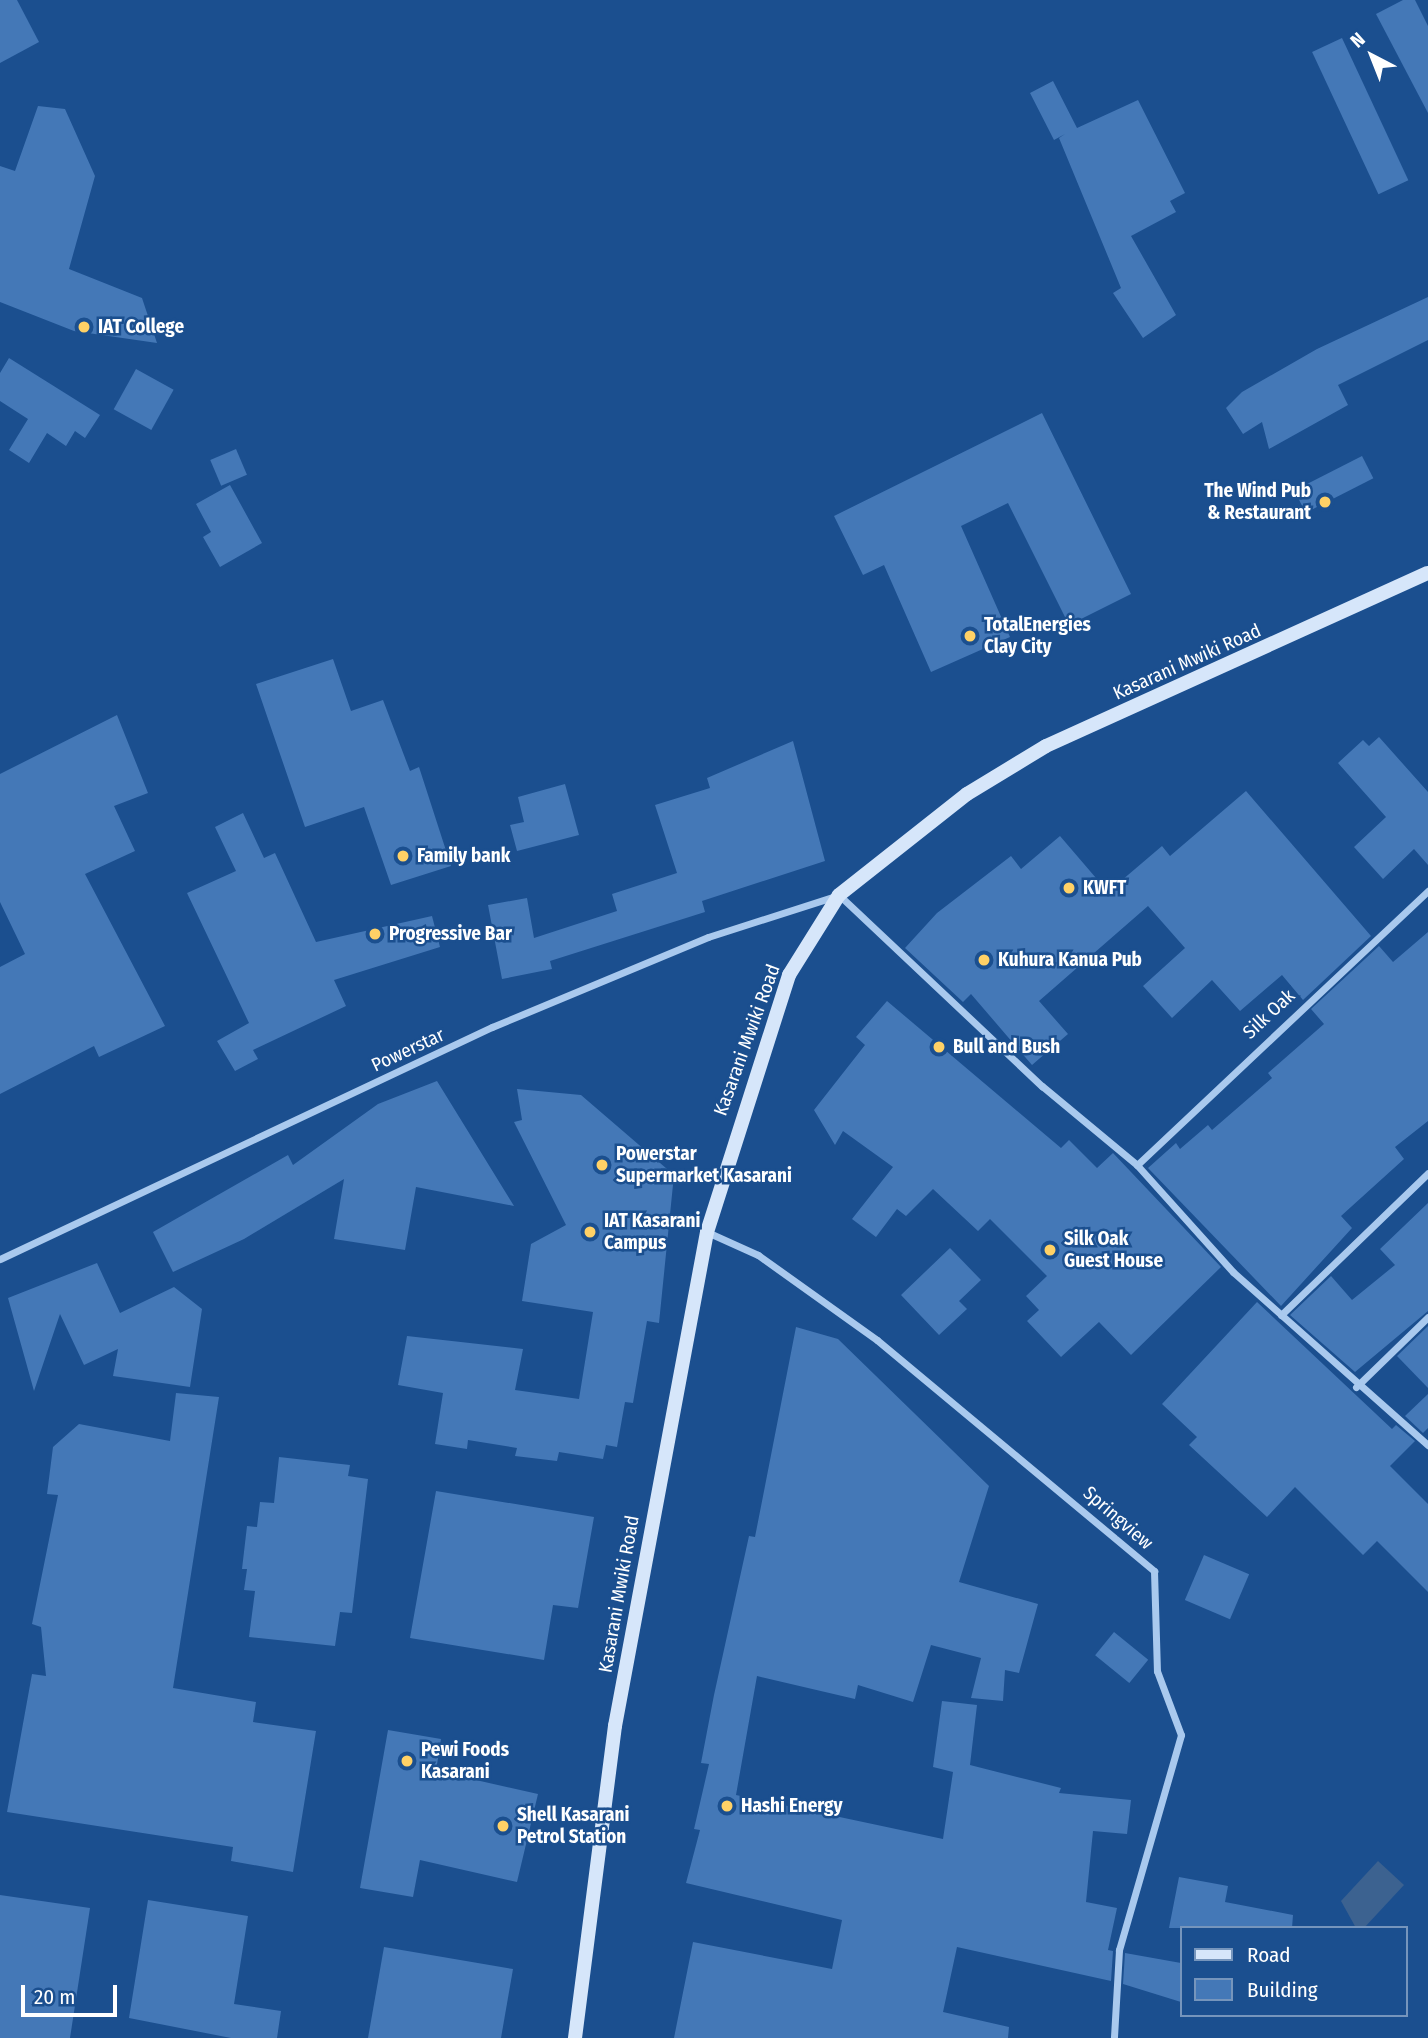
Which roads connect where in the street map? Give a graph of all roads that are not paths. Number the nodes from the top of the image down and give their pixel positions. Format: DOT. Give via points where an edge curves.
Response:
graph roads {
  1 [pos="1428,573"];
  2 [pos="1428,891"];
  3 [pos="839,895"];
  4 [pos="1137,1165"];
  5 [pos="1428,1173"];
  6 [pos="707,1232"];
  7 [pos="0,1259"];
  8 [pos="1281,1315"];
  9 [pos="1428,1317"];
  10 [pos="1356,1387"];
  11 [pos="1428,1445"];
  12 [pos="575,2038"];
  13 [pos="1114,2038"];
  1 -- 3 [label="main road, Kasarani Mwiki Road" via="1046,746 967,794"];
  2 -- 4 [label="street, Silk Oak"];
  3 -- 4 [label="street" via="1042,1086"];
  3 -- 6 [label="main road, Kasarani Mwiki Road" via="789,975"];
  3 -- 7 [label="street, Powerstar" via="708,937 492,1027"];
  4 -- 8 [label="street" via="1179,1218"];
  5 -- 8 [label="street"];
  6 -- 12 [label="main road, Kasarani Mwiki Road" via="615,1726"];
  6 -- 13 [label="street, Springview" via="758,1255 877,1340 1154,1571 1157,1671 1181,1735 1119,1950"];
  8 -- 10 [label="street"];
  9 -- 10 [label="street"];
  10 -- 11 [label="street"];
}
